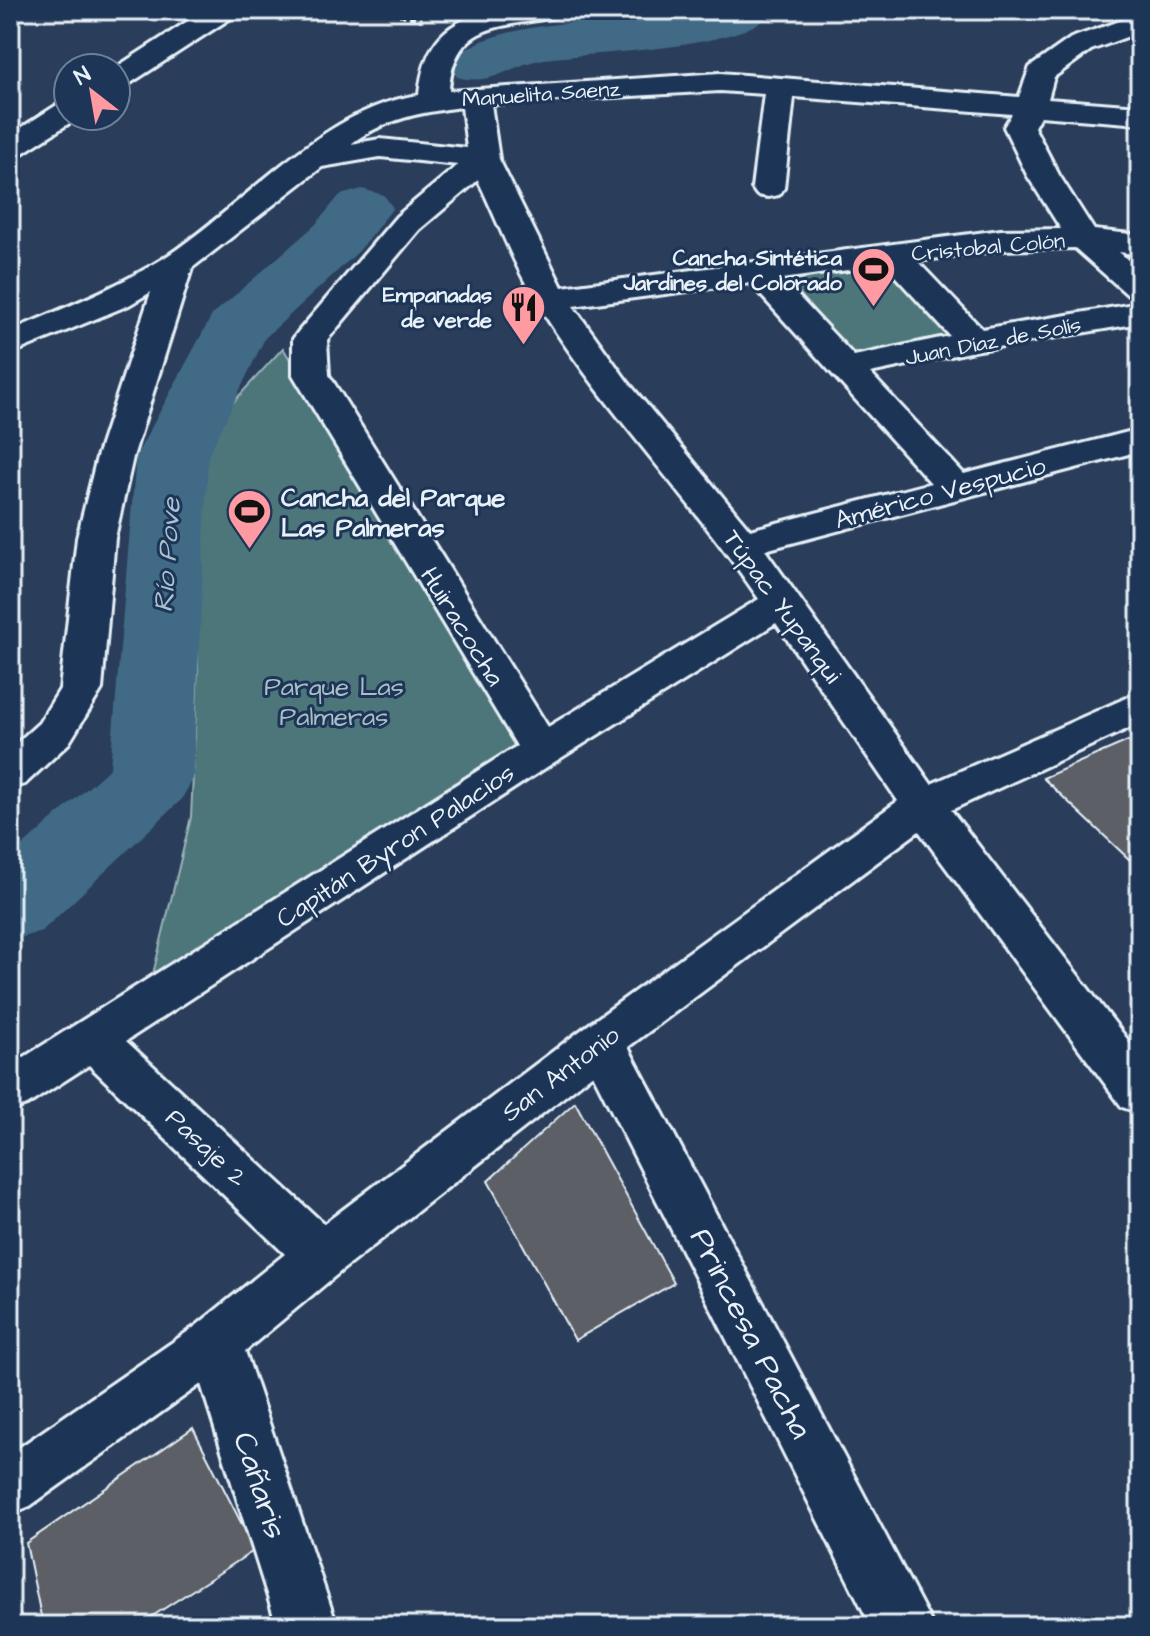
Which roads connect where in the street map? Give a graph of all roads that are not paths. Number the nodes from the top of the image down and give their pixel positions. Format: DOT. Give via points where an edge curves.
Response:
graph roads {
  1 [pos="224,10"];
  2 [pos="548,10"];
  3 [pos="1140,22"];
  4 [pos="132,70"];
  5 [pos="780,86"];
  6 [pos="475,96"];
  7 [pos="433,101"];
  8 [pos="1032,104"];
  9 [pos="1140,115"];
  10 [pos="52,119"];
  11 [pos="18,136"];
  12 [pos="484,159"];
  13 [pos="312,160"];
  14 [pos="768,188"];
  15 [pos="1083,238"];
  16 [pos="1140,245"];
  17 [pos="893,254"];
  18 [pos="177,264"];
  19 [pos="758,272"];
  20 [pos="1140,288"];
  21 [pos="551,299"];
  22 [pos="1140,313"];
  23 [pos="974,341"];
  24 [pos="10,344"];
  25 [pos="846,368"];
  26 [pos="1140,440"];
  27 [pos="956,488"];
  28 [pos="741,544"];
  29 [pos="782,602"];
  30 [pos="1140,706"];
  31 [pos="541,751"];
  32 [pos="10,773"];
  33 [pos="923,805"];
  34 [pos="93,1039"];
  35 [pos="601,1041"];
  36 [pos="10,1091"];
  37 [pos="1140,1093"];
  38 [pos="322,1255"];
  39 [pos="215,1343"];
  40 [pos="10,1487"];
  41 [pos="307,1626"];
  42 [pos="903,1626"];
  1 -- 4 [label="street"];
  2 -- 7 [label="street" via="482,21 450,39 435,77"];
  3 -- 8 [label="street" via="1081,44 1040,73"];
  5 -- 6 [label="street, Manuelita Saenz" via="720,82"];
  5 -- 8 [label="street, Manuelita Saenz"];
  5 -- 14 [label="street"];
  6 -- 7 [label="street, Manuelita Saenz"];
  6 -- 12 [label="street, Túpac Yupanqui"];
  7 -- 13 [label="street, Manuelita Saenz" via="355,126"];
  8 -- 9 [label="street, Manuelita Saenz"];
  8 -- 15 [label="street" via="1019,127"];
  10 -- 11 [label="street"];
  12 -- 13 [label="street" via="380,148"];
  12 -- 21 [label="street, Túpac Yupanqui"];
  12 -- 31 [label="street, Huiracocha" via="408,223 310,339 311,375"];
  13 -- 18 [label="street, Manuelita Saenz"];
  15 -- 16 [label="street, Cristobal Colón"];
  15 -- 17 [label="street, Cristobal Colón" via="1001,240"];
  15 -- 20 [label="street"];
  17 -- 19 [label="street, Cristobal Colón"];
  17 -- 23 [label="street"];
  18 -- 24 [label="street, Manuelita Saenz" via="117,298"];
  18 -- 32 [label="street" via="115,457 99,525 81,689 54,733"];
  19 -- 21 [label="street, Cristobal Colón"];
  19 -- 25 [label="street"];
  21 -- 28 [label="street, Túpac Yupanqui" via="614,389"];
  22 -- 23 [label="street, Juan Díaz de Solís"];
  23 -- 25 [label="street, Juan Díaz de Solís"];
  25 -- 27 [label="street"];
  26 -- 27 [label="street, Américo Vespucio"];
  27 -- 28 [label="street, Américo Vespucio"];
  28 -- 29 [label="street, Túpac Yupanqui"];
  29 -- 31 [label="street, Capitán Byron Palacios"];
  29 -- 33 [label="street, Túpac Yupanqui"];
  30 -- 33 [label="street, San Antonio"];
  31 -- 34 [label="street, Capitán Byron Palacios"];
  33 -- 35 [label="street, San Antonio"];
  33 -- 37 [label="street, Túpac Yupanqui"];
  34 -- 36 [label="street, Capitán Byron Palacios"];
  34 -- 38 [label="street, Pasaje 2"];
  35 -- 38 [label="street, San Antonio"];
  35 -- 42 [label="street, Princesa Pacha"];
  38 -- 39 [label="street, San Antonio"];
  39 -- 40 [label="street, San Antonio"];
  39 -- 41 [label="street, Cañaris"];
}
